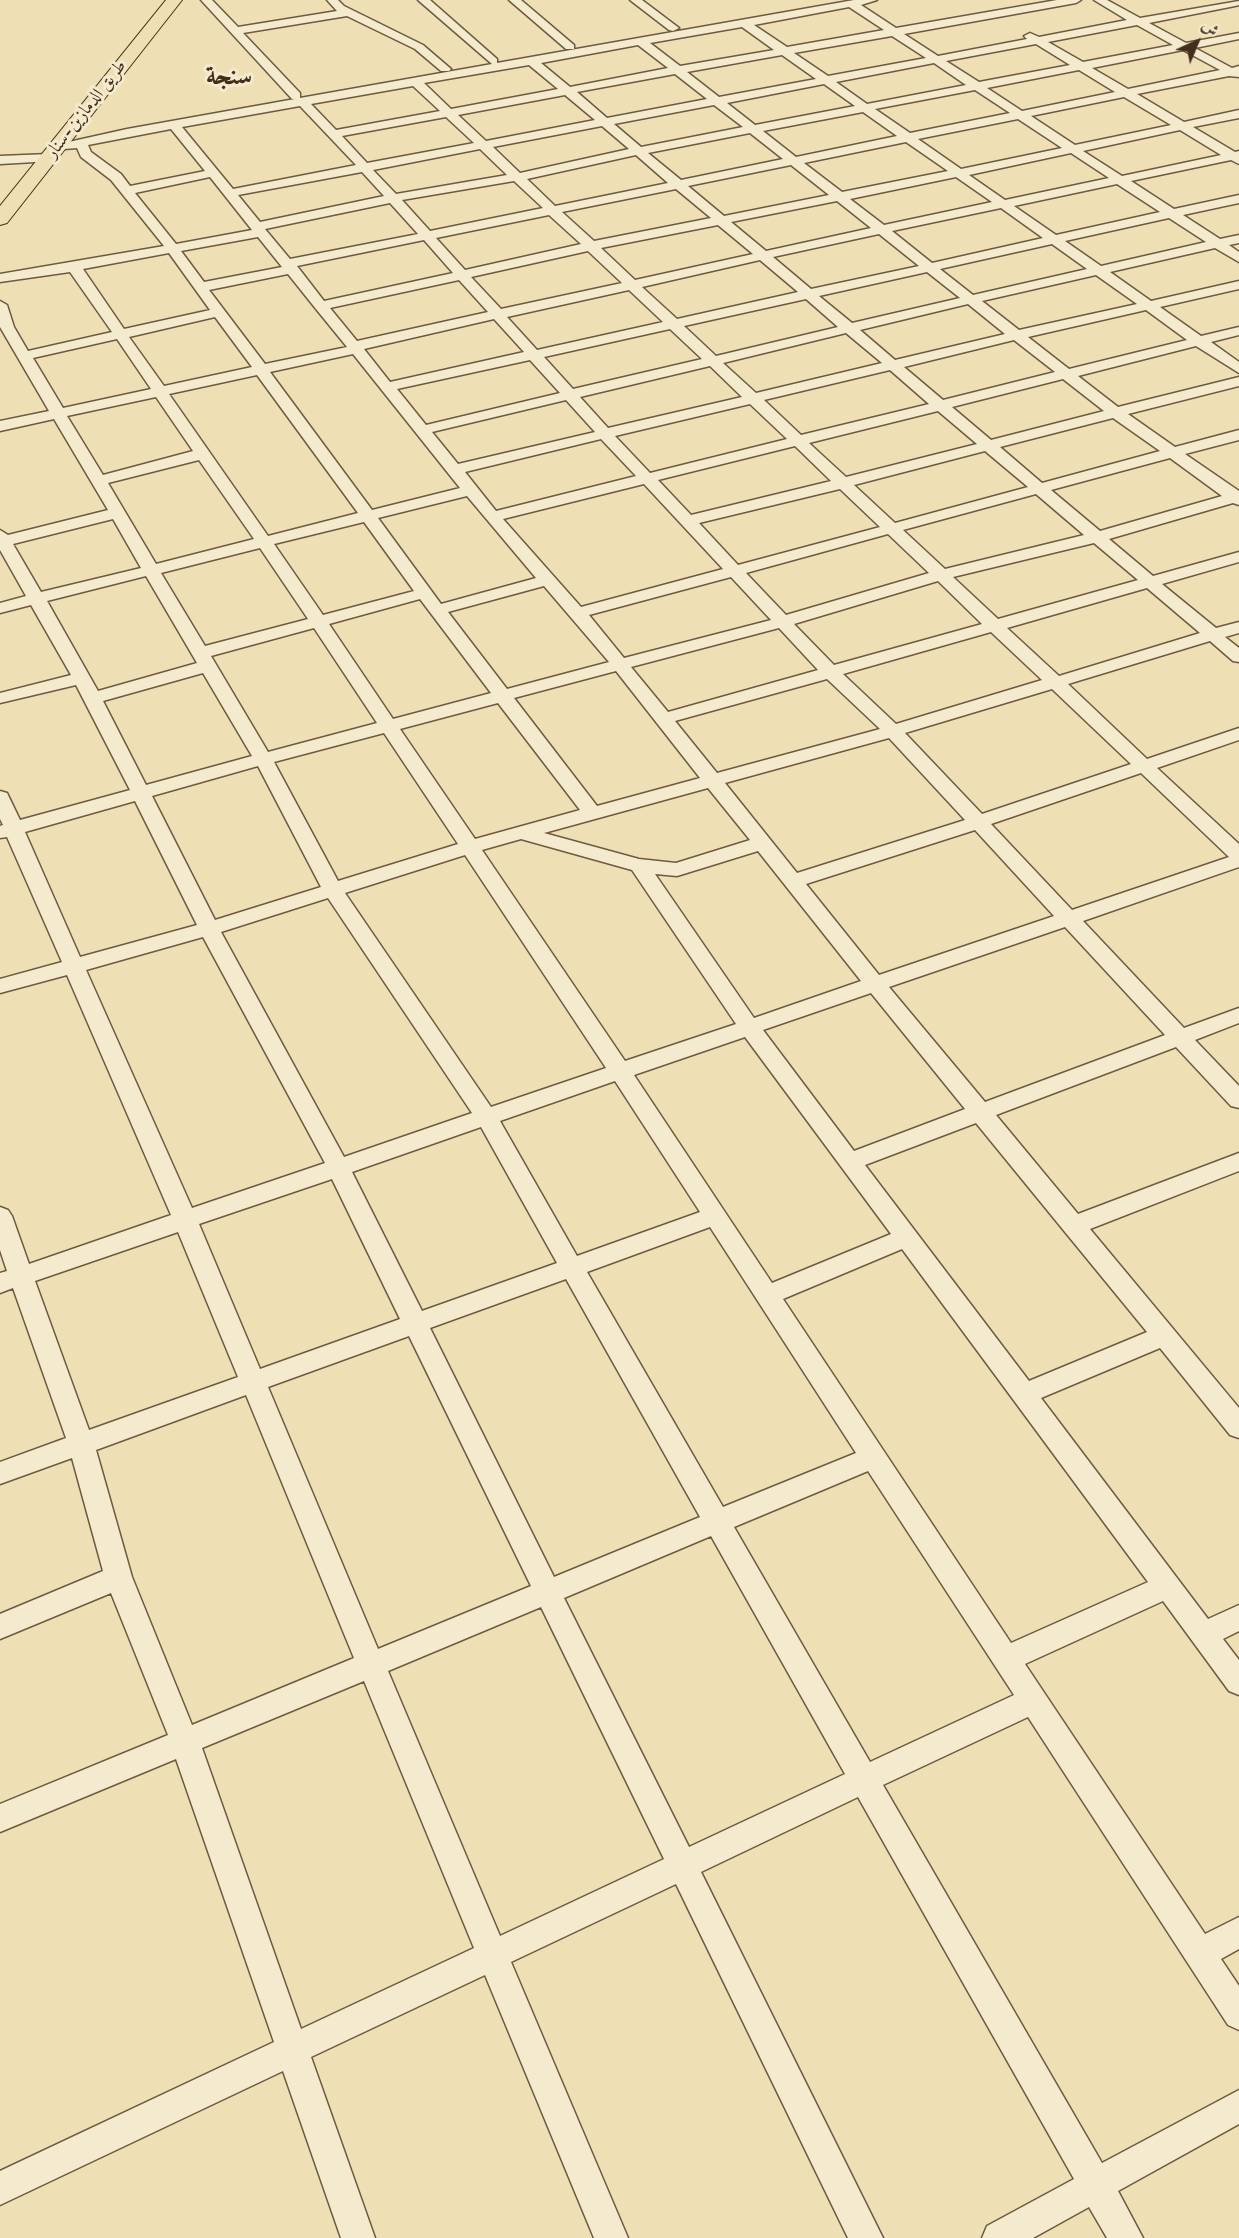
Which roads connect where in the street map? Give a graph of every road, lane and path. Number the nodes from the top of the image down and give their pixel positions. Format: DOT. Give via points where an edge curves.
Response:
graph roads {
  1 [pos="174,0"];
  2 [pos="206,0"];
  3 [pos="332,0"];
  4 [pos="423,0"];
  5 [pos="514,0"];
  6 [pos="635,0"];
  7 [pos="833,0"];
  8 [pos="872,0"];
  9 [pos="1076,0"];
  10 [pos="1099,0"];
  11 [pos="1234,3"];
  12 [pos="850,4"];
  13 [pos="977,5"];
  14 [pos="348,12"];
  15 [pos="993,14"];
  16 [pos="1137,21"];
  17 [pos="744,23"];
  18 [pos="673,28"];
  19 [pos="236,31"];
  20 [pos="894,32"];
  21 [pos="1239,36"];
  22 [pos="1036,40"];
  23 [pos="640,41"];
  24 [pos="570,47"];
  25 [pos="1185,47"];
  26 [pos="785,52"];
  27 [pos="936,59"];
  28 [pos="493,61"];
  29 [pos="532,61"];
  30 [pos="1082,67"];
  31 [pos="445,69"];
  32 [pos="678,70"];
  33 [pos="1236,73"];
  34 [pos="825,80"];
  35 [pos="416,82"];
  36 [pos="976,87"];
  37 [pos="568,91"];
  38 [pos="1127,94"];
  39 [pos="300,99"];
  40 [pos="716,100"];
  41 [pos="866,109"];
  42 [pos="448,112"];
  43 [pos="1239,114"];
  44 [pos="1020,115"];
  45 [pos="603,121"];
  46 [pos="174,125"];
  47 [pos="1183,126"];
  48 [pos="752,130"];
  49 [pos="334,134"];
  50 [pos="75,138"];
  51 [pos="908,138"];
  52 [pos="482,144"];
  53 [pos="1070,150"];
  54 [pos="638,151"];
  55 [pos="52,154"];
  56 [pos="1237,157"];
  57 [pos="0,160"];
  58 [pos="793,161"];
  59 [pos="364,167"];
  60 [pos="213,173"];
  61 [pos="959,173"];
  62 [pos="517,177"];
  63 [pos="1117,180"];
  64 [pos="677,183"];
  65 [pos="127,191"];
  66 [pos="230,192"];
  67 [pos="840,196"];
  68 [pos="393,198"];
  69 [pos="1239,199"];
  70 [pos="1002,204"];
  71 [pos="552,209"];
  72 [pos="1171,214"];
  73 [pos="0,219"];
  74 [pos="721,220"];
  75 [pos="260,229"];
  76 [pos="884,229"];
  77 [pos="427,236"];
  78 [pos="1053,239"];
  79 [pos="1239,239"];
  80 [pos="1217,244"];
  81 [pos="591,246"];
  82 [pos="172,248"];
  83 [pos="763,256"];
  84 [pos="1239,258"];
  85 [pos="290,266"];
  86 [pos="929,266"];
  87 [pos="75,267"];
  88 [pos="1098,271"];
  89 [pos="462,274"];
  90 [pos="0,278"];
  91 [pos="631,284"];
  92 [pos="1239,285"];
  93 [pos="201,287"];
  94 [pos="808,294"];
  95 [pos="972,299"];
  96 [pos="0,305"];
  97 [pos="321,306"];
  98 [pos="1149,306"];
  99 [pos="219,312"];
  100 [pos="497,314"];
  101 [pos="672,323"];
  102 [pos="850,329"];
  103 [pos="1239,331"];
  104 [pos="122,334"];
  105 [pos="1018,335"];
  106 [pos="1198,341"];
  107 [pos="356,347"];
  108 [pos="534,354"];
  109 [pos="24,356"];
  110 [pos="712,360"];
  111 [pos="893,365"];
  112 [pos="1239,369"];
  113 [pos="261,370"];
  114 [pos="1066,373"];
  115 [pos="1239,381"];
  116 [pos="387,387"];
  117 [pos="159,392"];
  118 [pos="570,395"];
  119 [pos="753,399"];
  120 [pos="940,404"];
  121 [pos="1116,413"];
  122 [pos="58,414"];
  123 [pos="0,426"];
  124 [pos="422,430"];
  125 [pos="605,434"];
  126 [pos="1239,435"];
  127 [pos="797,440"];
  128 [pos="989,446"];
  129 [pos="1173,453"];
  130 [pos="202,454"];
  131 [pos="454,470"];
  132 [pos="648,478"];
  133 [pos="98,481"];
  134 [pos="843,483"];
  135 [pos="1040,489"];
  136 [pos="471,490"];
  137 [pos="1238,498"];
  138 [pos="117,513"];
  139 [pos="367,515"];
  140 [pos="492,517"];
  141 [pos="688,521"];
  142 [pos="891,528"];
  143 [pos="1097,537"];
  144 [pos="2,538"];
  145 [pos="262,542"];
  146 [pos="1239,558"];
  147 [pos="150,569"];
  148 [pos="733,569"];
  149 [pos="941,576"];
  150 [pos="548,580"];
  151 [pos="1152,583"];
  152 [pos="424,593"];
  153 [pos="36,599"];
  154 [pos="0,608"];
  155 [pos="436,610"];
  156 [pos="577,613"];
  157 [pos="319,622"];
  158 [pos="782,622"];
  159 [pos="996,627"];
  160 [pos="1239,627"];
  161 [pos="1213,635"];
  162 [pos="1239,657"];
  163 [pos="204,660"];
  164 [pos="621,666"];
  165 [pos="831,673"];
  166 [pos="1054,681"];
  167 [pos="87,688"];
  168 [pos="502,696"];
  169 [pos="0,698"];
  170 [pos="663,719"];
  171 [pos="389,726"];
  172 [pos="893,731"];
  173 [pos="1239,734"];
  174 [pos="263,759"];
  175 [pos="1143,765"];
  176 [pos="711,779"];
  177 [pos="141,793"];
  178 [pos="0,797"];
  179 [pos="592,813"];
  180 [pos="978,822"];
  181 [pos="7,830"];
  182 [pos="520,833"];
  183 [pos="762,843"];
  184 [pos="469,847"];
  185 [pos="1239,858"];
  186 [pos="639,866"];
  187 [pos="793,881"];
  188 [pos="333,890"];
  189 [pos="1068,918"];
  190 [pos="209,929"];
  191 [pos="73,964"];
  192 [pos="875,984"];
  193 [pos="0,986"];
  194 [pos="1239,1015"];
  195 [pos="749,1027"];
  196 [pos="1180,1038"];
  197 [pos="620,1071"];
  198 [pos="1239,1100"];
  199 [pos="981,1112"];
  200 [pos="486,1117"];
  201 [pos="852,1161"];
  202 [pos="1239,1162"];
  203 [pos="338,1167"];
  204 [pos="0,1216"];
  205 [pos="715,1216"];
  206 [pos="185,1220"];
  207 [pos="1073,1226"];
  208 [pos="908,1238"];
  209 [pos="572,1267"];
  210 [pos="11,1279"];
  211 [pos="767,1295"];
  212 [pos="415,1324"];
  213 [pos="1164,1336"];
  214 [pos="253,1382"];
  215 [pos="1024,1394"];
  216 [pos="1239,1427"];
  217 [pos="81,1444"];
  218 [pos="874,1457"];
  219 [pos="0,1473"];
  220 [pos="717,1522"];
  221 [pos="118,1577"];
  222 [pos="1168,1587"];
  223 [pos="548,1592"];
  224 [pos="1239,1617"];
  225 [pos="0,1627"];
  226 [pos="1204,1635"];
  227 [pos="1006,1659"];
  228 [pos="371,1665"];
  229 [pos="1239,1682"];
  230 [pos="1033,1700"];
  231 [pos="185,1742"];
  232 [pos="864,1780"];
  233 [pos="0,1818"];
  234 [pos="683,1866"];
  235 [pos="1239,1932"];
  236 [pos="1200,1954"];
  237 [pos="492,1955"];
  238 [pos="1239,2014"];
  239 [pos="292,2050"];
  240 [pos="1239,2106"];
  241 [pos="1095,2185"];
  242 [pos="0,2188"];
  243 [pos="358,2238"];
  244 [pos="611,2238"];
  245 [pos="866,2238"];
  246 [pos="999,2238"];
  247 [pos="1126,2238"];
  1 -- 50 [label="highway, طريق الدمازين-سنار"];
  2 -- 19 [label="street"];
  3 -- 14 [label="street"];
  4 -- 28 [label="street"];
  5 -- 24 [label="street"];
  6 -- 18 [label="street"];
  7 -- 18 [label="street"];
  8 -- 12 [label="street"];
  9 -- 15 [label="street"];
  10 -- 16 [label="street"];
  11 -- 16 [label="street"];
  12 -- 17 [label="street"];
  12 -- 20 [label="street"];
  13 -- 15 [label="street"];
  14 -- 19 [label="street"];
  14 -- 31 [label="street" via="419,47"];
  15 -- 20 [label="street"];
  15 -- 22 [label="street"];
  16 -- 22 [label="street"];
  16 -- 25 [label="street"];
  17 -- 23 [label="street"];
  17 -- 26 [label="street"];
  18 -- 24 [label="street"];
  19 -- 39 [label="street"];
  20 -- 26 [label="street"];
  20 -- 27 [label="street"];
  21 -- 25 [label="street"];
  22 -- 27 [label="street"];
  22 -- 30 [label="street"];
  23 -- 29 [label="street"];
  23 -- 32 [label="street"];
  24 -- 28 [label="street"];
  25 -- 30 [label="street"];
  25 -- 33 [label="street"];
  26 -- 32 [label="street"];
  26 -- 34 [label="street"];
  27 -- 34 [label="street"];
  27 -- 36 [label="street"];
  28 -- 31 [label="street"];
  29 -- 35 [label="street"];
  29 -- 37 [label="street"];
  30 -- 36 [label="street"];
  30 -- 38 [label="street"];
  31 -- 39 [label="street"];
  32 -- 37 [label="street"];
  32 -- 40 [label="street"];
  33 -- 38 [label="street"];
  34 -- 40 [label="street"];
  34 -- 41 [label="street"];
  35 -- 39 [label="street"];
  35 -- 42 [label="street"];
  36 -- 41 [label="street"];
  36 -- 44 [label="street"];
  37 -- 42 [label="street"];
  37 -- 45 [label="street"];
  38 -- 44 [label="street"];
  38 -- 47 [label="street"];
  39 -- 46 [label="street"];
  39 -- 49 [label="street"];
  39 -- 50 [label="street"];
  40 -- 45 [label="street"];
  40 -- 48 [label="street"];
  41 -- 48 [label="street"];
  41 -- 51 [label="street"];
  42 -- 49 [label="street"];
  42 -- 52 [label="street"];
  43 -- 47 [label="street"];
  44 -- 51 [label="street"];
  44 -- 53 [label="street"];
  45 -- 52 [label="street"];
  45 -- 54 [label="street"];
  46 -- 50 [label="street"];
  46 -- 60 [label="street"];
  47 -- 53 [label="street"];
  47 -- 56 [label="street"];
  48 -- 54 [label="street"];
  48 -- 58 [label="street"];
  49 -- 59 [label="street"];
  50 -- 55 [label="highway, طريق الدمازين-سنار"];
  50 -- 65 [label="street" via="85,154 116,177"];
  51 -- 58 [label="street"];
  51 -- 61 [label="street"];
  52 -- 59 [label="street"];
  52 -- 62 [label="street"];
  53 -- 61 [label="street"];
  53 -- 63 [label="street"];
  54 -- 62 [label="street"];
  54 -- 64 [label="street"];
  55 -- 57 [label="street"];
  55 -- 73 [label="highway, طريق الدمازين-سنار"];
  56 -- 63 [label="street"];
  58 -- 64 [label="street"];
  58 -- 67 [label="street"];
  59 -- 66 [label="street"];
  59 -- 68 [label="street"];
  60 -- 65 [label="street"];
  60 -- 66 [label="street"];
  61 -- 67 [label="street"];
  61 -- 70 [label="street"];
  62 -- 68 [label="street"];
  62 -- 71 [label="street"];
  63 -- 70 [label="street"];
  63 -- 72 [label="street"];
  64 -- 71 [label="street"];
  64 -- 74 [label="street"];
  65 -- 82 [label="street"];
  66 -- 75 [label="street"];
  67 -- 74 [label="street"];
  67 -- 76 [label="street"];
  68 -- 75 [label="street"];
  68 -- 77 [label="street"];
  69 -- 72 [label="street"];
  70 -- 76 [label="street"];
  70 -- 78 [label="street"];
  71 -- 77 [label="street"];
  71 -- 81 [label="street"];
  72 -- 78 [label="street"];
  72 -- 80 [label="street"];
  74 -- 81 [label="street"];
  74 -- 83 [label="street"];
  75 -- 82 [label="street"];
  75 -- 85 [label="street"];
  76 -- 83 [label="street"];
  76 -- 86 [label="street"];
  77 -- 85 [label="street"];
  77 -- 89 [label="street"];
  78 -- 86 [label="street"];
  78 -- 88 [label="street"];
  79 -- 80 [label="street"];
  80 -- 84 [label="street"];
  80 -- 88 [label="street"];
  81 -- 89 [label="street"];
  81 -- 91 [label="street"];
  82 -- 87 [label="street"];
  82 -- 93 [label="street"];
  83 -- 91 [label="street"];
  83 -- 94 [label="street"];
  85 -- 93 [label="street"];
  85 -- 97 [label="street"];
  86 -- 94 [label="street"];
  86 -- 95 [label="street"];
  87 -- 90 [label="street"];
  87 -- 104 [label="street"];
  88 -- 95 [label="street"];
  88 -- 98 [label="street"];
  89 -- 97 [label="street"];
  89 -- 100 [label="street"];
  91 -- 100 [label="street"];
  91 -- 101 [label="street"];
  92 -- 98 [label="street"];
  93 -- 99 [label="street"];
  94 -- 101 [label="street"];
  94 -- 102 [label="street"];
  95 -- 102 [label="street"];
  95 -- 105 [label="street"];
  96 -- 109 [label="street" via="7,327"];
  97 -- 107 [label="street"];
  98 -- 105 [label="street"];
  98 -- 106 [label="street"];
  99 -- 104 [label="street"];
  99 -- 113 [label="street"];
  100 -- 107 [label="street"];
  100 -- 108 [label="street"];
  101 -- 108 [label="street"];
  101 -- 110 [label="street"];
  102 -- 110 [label="street"];
  102 -- 111 [label="street"];
  103 -- 106 [label="street"];
  104 -- 109 [label="street"];
  104 -- 117 [label="street"];
  105 -- 111 [label="street"];
  105 -- 114 [label="street"];
  106 -- 112 [label="street"];
  106 -- 114 [label="street"];
  107 -- 113 [label="street"];
  107 -- 116 [label="street"];
  108 -- 116 [label="street"];
  108 -- 118 [label="street"];
  109 -- 122 [label="street"];
  110 -- 118 [label="street"];
  110 -- 119 [label="street"];
  111 -- 119 [label="street"];
  111 -- 120 [label="street"];
  113 -- 117 [label="street"];
  113 -- 139 [label="street"];
  114 -- 120 [label="street"];
  114 -- 121 [label="street"];
  115 -- 121 [label="street"];
  116 -- 124 [label="street"];
  117 -- 122 [label="street"];
  117 -- 130 [label="street"];
  118 -- 124 [label="street"];
  118 -- 125 [label="street"];
  119 -- 125 [label="street"];
  119 -- 127 [label="street"];
  120 -- 127 [label="street"];
  120 -- 128 [label="street"];
  121 -- 128 [label="street"];
  121 -- 129 [label="street"];
  122 -- 123 [label="street"];
  122 -- 133 [label="street"];
  124 -- 131 [label="street"];
  125 -- 131 [label="street"];
  125 -- 132 [label="street"];
  126 -- 129 [label="street"];
  127 -- 132 [label="street"];
  127 -- 134 [label="street"];
  128 -- 134 [label="street"];
  128 -- 135 [label="street"];
  129 -- 135 [label="street"];
  129 -- 137 [label="street"];
  130 -- 133 [label="street"];
  130 -- 145 [label="street"];
  131 -- 136 [label="street"];
  132 -- 140 [label="street"];
  132 -- 141 [label="street"];
  133 -- 138 [label="street"];
  134 -- 141 [label="street"];
  134 -- 142 [label="street"];
  135 -- 142 [label="street"];
  135 -- 143 [label="street"];
  136 -- 139 [label="street"];
  136 -- 140 [label="street"];
  137 -- 143 [label="street"];
  138 -- 144 [label="street"];
  138 -- 147 [label="street"];
  139 -- 145 [label="street"];
  139 -- 152 [label="street"];
  140 -- 150 [label="street"];
  141 -- 148 [label="street"];
  142 -- 148 [label="street"];
  142 -- 149 [label="street"];
  143 -- 149 [label="street"];
  143 -- 151 [label="street"];
  144 -- 153 [label="street"];
  145 -- 147 [label="street"];
  145 -- 157 [label="street"];
  146 -- 151 [label="street"];
  147 -- 153 [label="street"];
  147 -- 163 [label="street"];
  148 -- 156 [label="street"];
  148 -- 158 [label="street"];
  149 -- 158 [label="street"];
  149 -- 159 [label="street"];
  150 -- 155 [label="street"];
  150 -- 156 [label="street"];
  151 -- 159 [label="street"];
  151 -- 161 [label="street"];
  152 -- 155 [label="street"];
  152 -- 157 [label="street"];
  153 -- 154 [label="street"];
  153 -- 167 [label="street"];
  155 -- 168 [label="street"];
  156 -- 164 [label="street"];
  157 -- 163 [label="street"];
  157 -- 171 [label="street"];
  158 -- 164 [label="street"];
  158 -- 165 [label="street"];
  159 -- 165 [label="street"];
  159 -- 166 [label="street"];
  160 -- 161 [label="street"];
  161 -- 162 [label="street"];
  161 -- 166 [label="street"];
  163 -- 167 [label="street"];
  163 -- 174 [label="street"];
  164 -- 168 [label="street"];
  164 -- 170 [label="street"];
  165 -- 170 [label="street"];
  165 -- 172 [label="street"];
  166 -- 172 [label="street"];
  166 -- 175 [label="street"];
  167 -- 169 [label="street"];
  167 -- 177 [label="street"];
  168 -- 171 [label="street"];
  168 -- 179 [label="street"];
  170 -- 176 [label="street"];
  171 -- 174 [label="street"];
  171 -- 184 [label="street"];
  172 -- 176 [label="street"];
  172 -- 180 [label="street"];
  173 -- 175 [label="street"];
  174 -- 177 [label="street"];
  174 -- 188 [label="street"];
  175 -- 180 [label="street"];
  175 -- 185 [label="street"];
  176 -- 179 [label="street"];
  176 -- 183 [label="street"];
  177 -- 181 [label="street"];
  177 -- 190 [label="street"];
  178 -- 181 [label="street"];
  179 -- 182 [label="street"];
  180 -- 187 [label="street"];
  180 -- 189 [label="street"];
  181 -- 191 [label="street"];
  182 -- 184 [label="street"];
  182 -- 186 [label="street"];
  183 -- 186 [label="street" via="677,870"];
  183 -- 187 [label="street"];
  184 -- 188 [label="street"];
  184 -- 197 [label="street"];
  185 -- 189 [label="street"];
  186 -- 195 [label="street"];
  187 -- 192 [label="street"];
  188 -- 190 [label="street"];
  188 -- 200 [label="street"];
  189 -- 192 [label="street"];
  189 -- 196 [label="street"];
  190 -- 191 [label="street"];
  190 -- 203 [label="street"];
  191 -- 193 [label="street"];
  191 -- 206 [label="street"];
  192 -- 195 [label="street"];
  192 -- 199 [label="street"];
  194 -- 196 [label="street"];
  195 -- 197 [label="street"];
  195 -- 201 [label="street"];
  196 -- 198 [label="street"];
  196 -- 199 [label="street"];
  197 -- 200 [label="street"];
  197 -- 205 [label="street"];
  199 -- 201 [label="street"];
  199 -- 207 [label="street"];
  200 -- 203 [label="street"];
  200 -- 209 [label="street"];
  201 -- 208 [label="street"];
  202 -- 207 [label="street"];
  203 -- 206 [label="street"];
  203 -- 212 [label="street"];
  204 -- 210 [label="street"];
  205 -- 209 [label="street"];
  205 -- 211 [label="street"];
  206 -- 210 [label="street"];
  206 -- 214 [label="street"];
  207 -- 213 [label="street"];
  208 -- 211 [label="street"];
  208 -- 215 [label="street"];
  209 -- 212 [label="street"];
  209 -- 220 [label="street"];
  210 -- 217 [label="street"];
  211 -- 218 [label="street"];
  212 -- 214 [label="street"];
  212 -- 223 [label="street"];
  213 -- 215 [label="street"];
  213 -- 216 [label="street"];
  214 -- 217 [label="street"];
  214 -- 228 [label="street"];
  215 -- 222 [label="street"];
  217 -- 219 [label="street"];
  217 -- 221 [label="street"];
  218 -- 220 [label="street"];
  218 -- 227 [label="street"];
  220 -- 223 [label="street"];
  220 -- 232 [label="street"];
  221 -- 225 [label="street"];
  221 -- 231 [label="street"];
  222 -- 226 [label="street"];
  222 -- 227 [label="street"];
  223 -- 228 [label="street"];
  223 -- 234 [label="street"];
  224 -- 226 [label="street"];
  226 -- 229 [label="street"];
  227 -- 230 [label="street"];
  228 -- 231 [label="street"];
  228 -- 237 [label="street"];
  230 -- 232 [label="street"];
  230 -- 236 [label="street"];
  231 -- 233 [label="street"];
  231 -- 239 [label="street"];
  232 -- 234 [label="street"];
  232 -- 241 [label="street"];
  234 -- 237 [label="street"];
  234 -- 245 [label="street"];
  235 -- 236 [label="street"];
  236 -- 238 [label="street"];
  237 -- 239 [label="street"];
  237 -- 244 [label="street"];
  239 -- 242 [label="street"];
  239 -- 243 [label="street"];
  240 -- 241 [label="street"];
  241 -- 246 [label="street"];
  241 -- 247 [label="street"];
}
